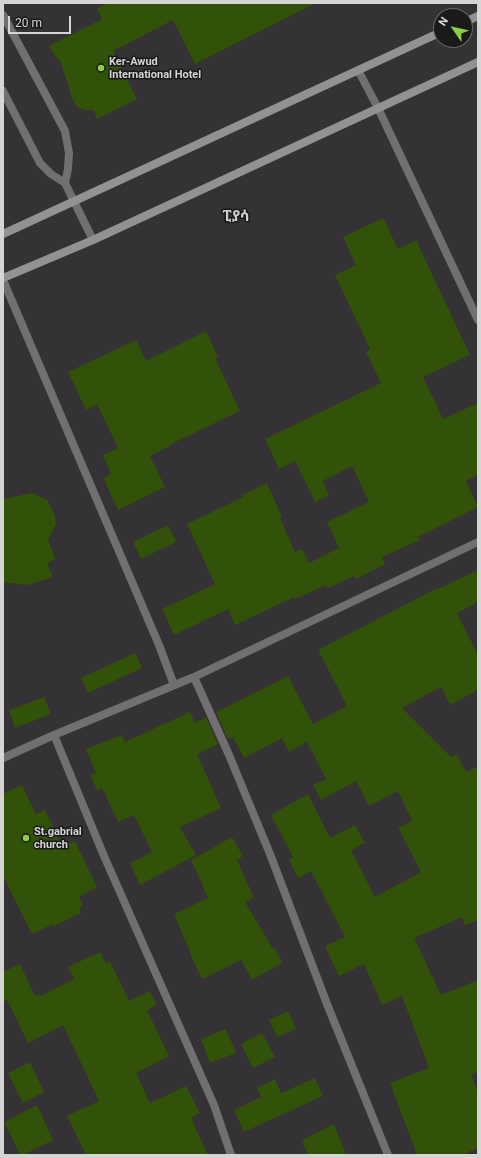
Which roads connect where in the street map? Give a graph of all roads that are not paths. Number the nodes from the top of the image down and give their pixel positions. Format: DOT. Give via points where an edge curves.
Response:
graph roads {
  1 [pos="3,15"];
  2 [pos="433,36"];
  3 [pos="478,62"];
  4 [pos="358,70"];
  5 [pos="3,91"];
  6 [pos="378,108"];
  7 [pos="65,183"];
  8 [pos="75,201"];
  9 [pos="3,234"];
  10 [pos="93,240"];
  11 [pos="3,279"];
  12 [pos="478,318"];
  13 [pos="478,542"];
  14 [pos="194,677"];
  15 [pos="174,685"];
  16 [pos="54,735"];
  17 [pos="3,758"];
  18 [pos="231,1155"];
  19 [pos="388,1155"];
  1 -- 7 [label="street" via="65,131 69,153"];
  2 -- 4 [label="main road"];
  3 -- 6 [label="main road"];
  4 -- 6 [label="street"];
  4 -- 8 [label="main road"];
  5 -- 7 [label="street" via="40,163"];
  6 -- 10 [label="main road"];
  6 -- 12 [label="street"];
  7 -- 8 [label="street"];
  8 -- 9 [label="main road"];
  8 -- 10 [label="street"];
  10 -- 11 [label="main road"];
  11 -- 15 [label="street"];
  13 -- 14 [label="street"];
  14 -- 15 [label="street"];
  14 -- 19 [label="street" via="270,854"];
  15 -- 16 [label="street"];
  16 -- 17 [label="street"];
  16 -- 18 [label="street" via="104,856 214,1105"];
}
